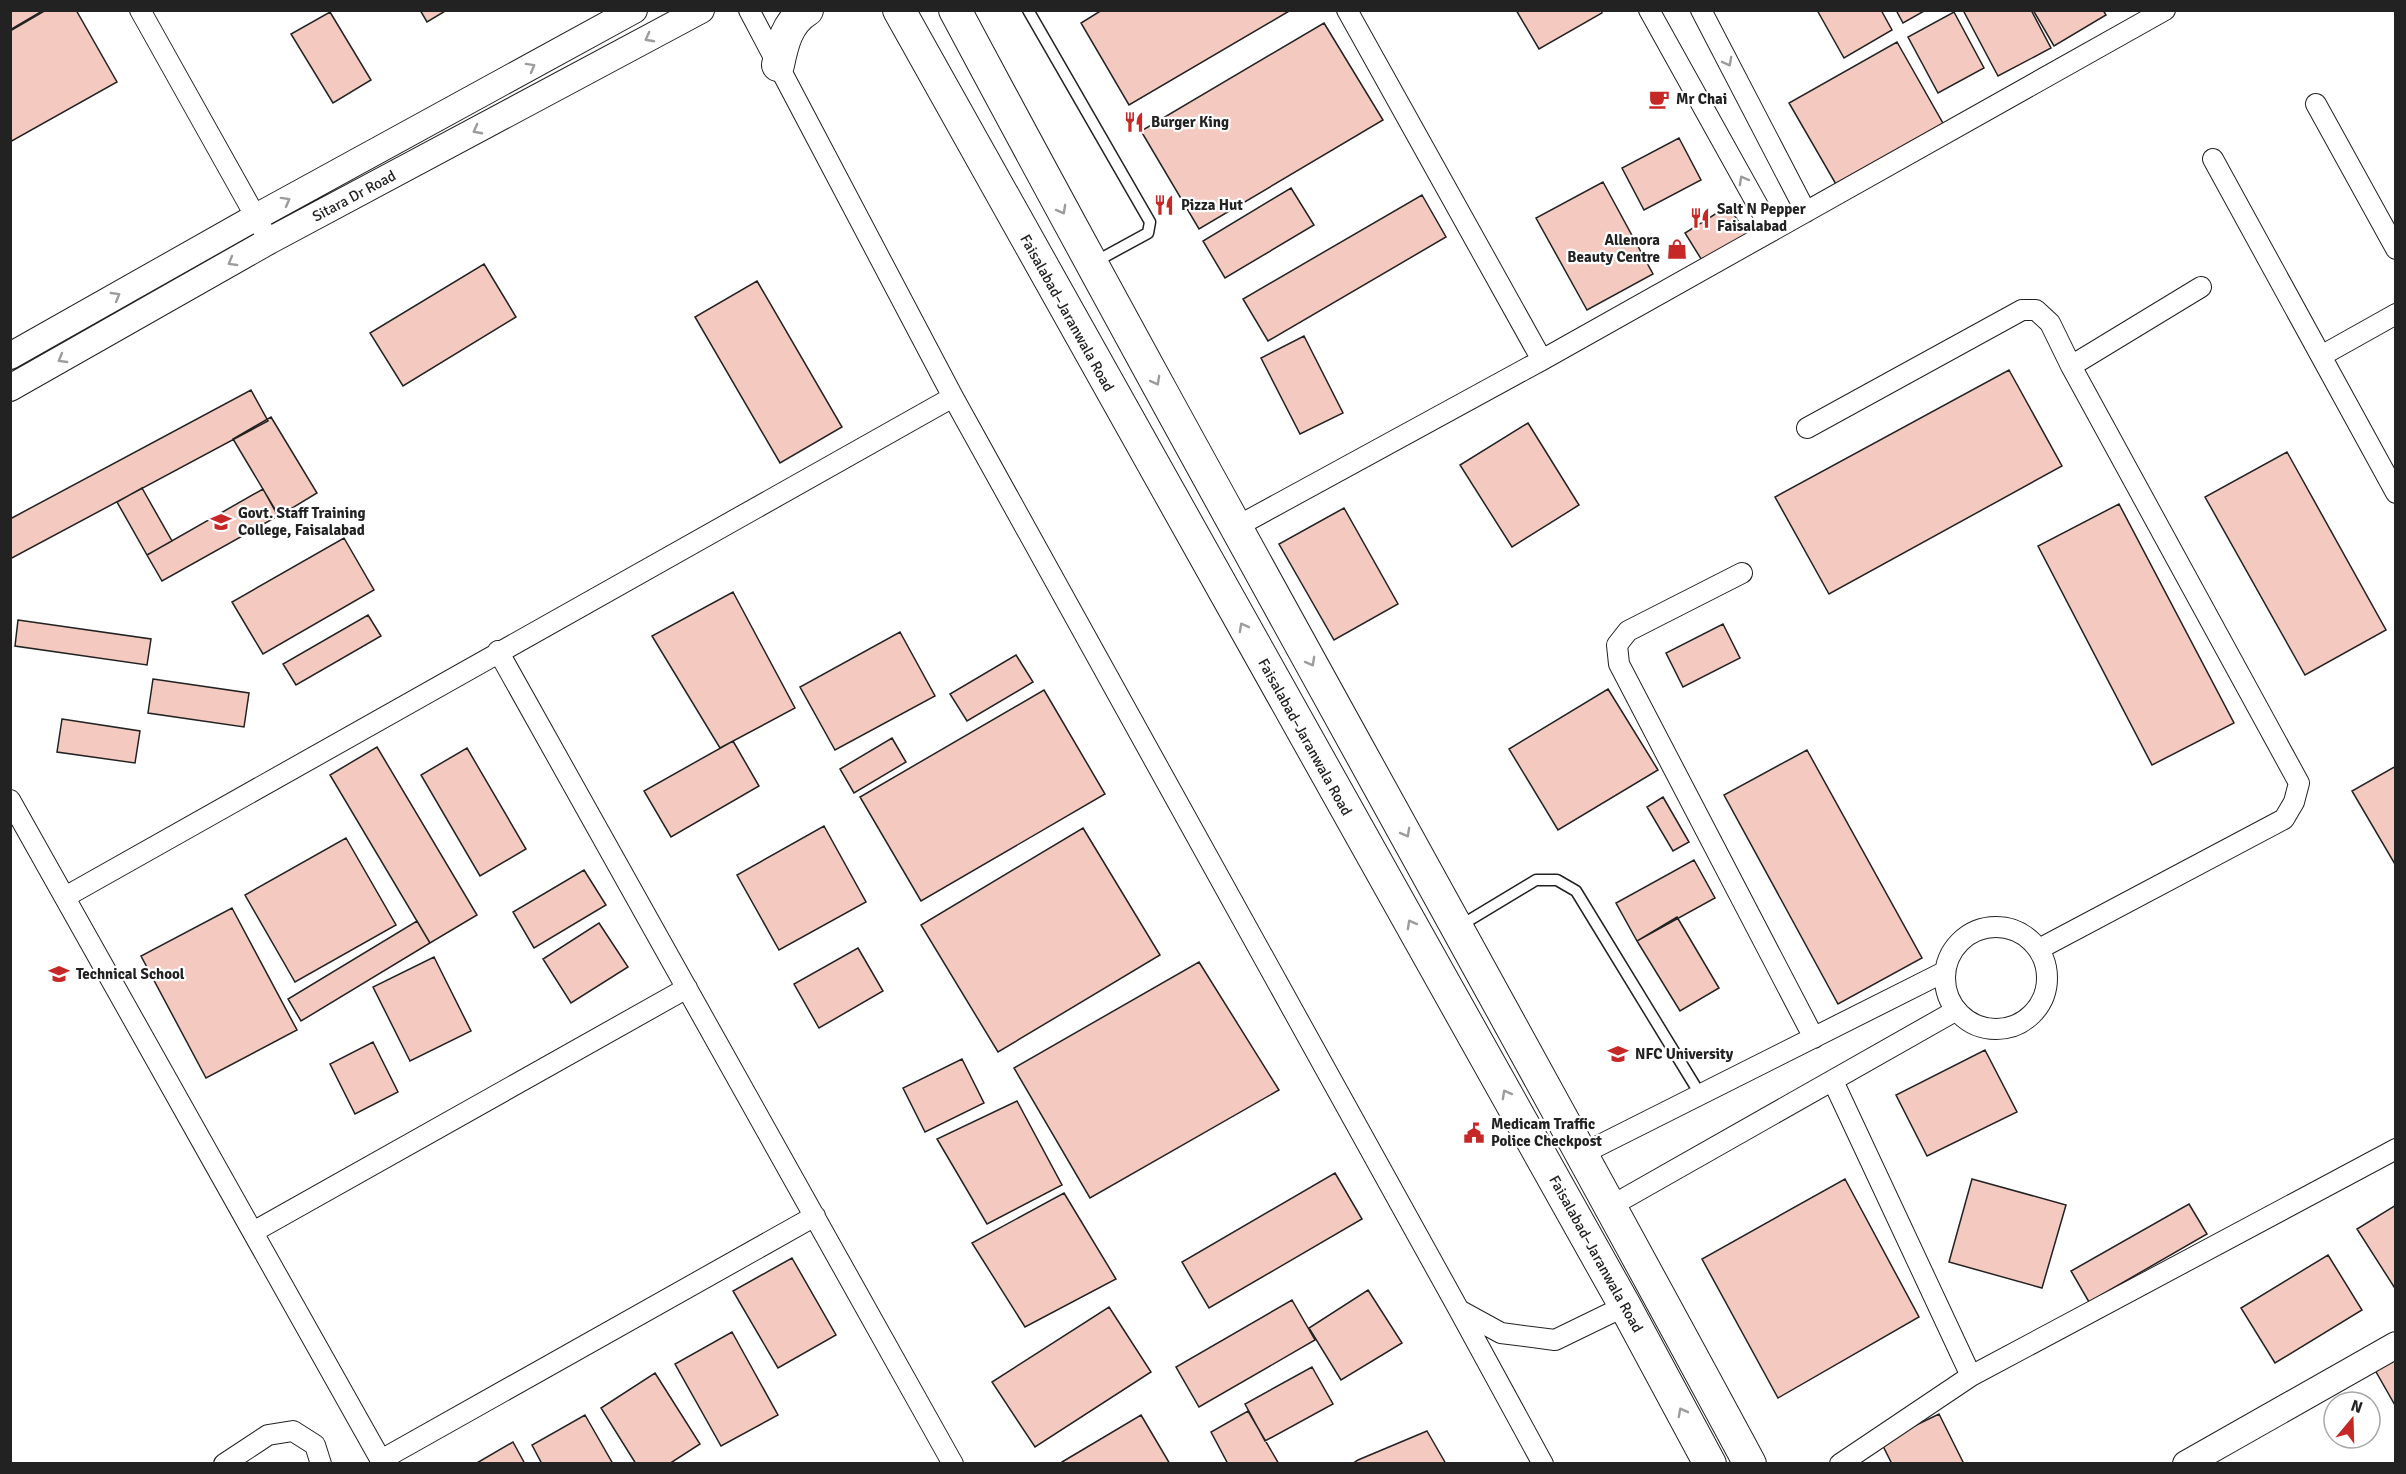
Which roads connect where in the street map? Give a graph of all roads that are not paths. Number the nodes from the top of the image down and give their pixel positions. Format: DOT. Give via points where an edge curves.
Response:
graph roads {
  1 [pos="140,10"];
  2 [pos="634,10"];
  3 [pos="701,10"];
  4 [pos="748,10"];
  5 [pos="807,10"];
  6 [pos="933,10"];
  7 [pos="955,10"];
  8 [pos="1028,10"];
  9 [pos="1347,10"];
  10 [pos="1650,10"];
  11 [pos="1701,10"];
  12 [pos="2165,10"];
  13 [pos="895,13"];
  14 [pos="778,65"];
  15 [pos="2316,104"];
  16 [pos="2213,159"];
  17 [pos="1047,182"];
  18 [pos="1806,212"];
  19 [pos="256,217"];
  20 [pos="1772,231"];
  21 [pos="269,241"];
  22 [pos="2396,249"];
  23 [pos="1092,264"];
  24 [pos="2200,287"];
  25 [pos="2396,315"];
  26 [pos="10,356"];
  27 [pos="2321,356"];
  28 [pos="1542,360"];
  29 [pos="2072,366"];
  30 [pos="10,388"];
  31 [pos="953,397"];
  32 [pos="1807,428"];
  33 [pos="2396,493"];
  34 [pos="1236,527"];
  35 [pos="1742,573"];
  36 [pos="498,651"];
  37 [pos="10,800"];
  38 [pos="65,897"];
  39 [pos="1458,927"];
  40 [pos="2039,949"];
  41 [pos="1944,972"];
  42 [pos="687,988"];
  43 [pos="1955,1011"];
  44 [pos="1814,1038"];
  45 [pos="1833,1081"];
  46 [pos="1700,1095"];
  47 [pos="2396,1149"];
  48 [pos="1582,1154"];
  49 [pos="1611,1206"];
  50 [pos="815,1216"];
  51 [pos="253,1232"];
  52 [pos="1625,1306"];
  53 [pos="1459,1310"];
  54 [pos="2396,1345"];
  55 [pos="1971,1376"];
  56 [pos="382,1462"];
  57 [pos="224,1464"];
  58 [pos="321,1464"];
  59 [pos="953,1464"];
  60 [pos="1543,1464"];
  61 [pos="1710,1464"];
  62 [pos="1750,1464"];
  63 [pos="1840,1464"];
  64 [pos="2186,1464"];
  1 -- 19 [label="street"];
  19 -- 2 [label="street, Sitara Dr Road, one-way"];
  3 -- 21 [label="street, Sitara Dr Road, one-way"];
  4 -- 14 [label="street"];
  5 -- 14 [label="main road" via="790,27"];
  6 -- 17 [label="main road" via="986,102"];
  7 -- 17 [label="main road"];
  8 -- 23 [label="lane" via="1150,222 1148,233"];
  9 -- 28 [label="street"];
  20 -- 10 [label="street, one-way"];
  11 -- 18 [label="street, one-way"];
  12 -- 18 [label="street"];
  52 -- 13 [label="main road, Faisalabad–Jaranwala Road, one-way"];
  14 -- 31 [label="street"];
  15 -- 22 [label="street"];
  16 -- 27 [label="street"];
  17 -- 23 [label="main road, one-way"];
  18 -- 20 [label="street"];
  19 -- 21 [label="street"];
  26 -- 19 [label="street, Sitara Dr Road, one-way"];
  20 -- 28 [label="street"];
  21 -- 30 [label="street, Sitara Dr Road, one-way"];
  23 -- 34 [label="main road, one-way"];
  24 -- 29 [label="street"];
  25 -- 27 [label="street"];
  27 -- 33 [label="street"];
  28 -- 34 [label="street"];
  29 -- 32 [label="street" via="2050,324 2036,310 2022,310"];
  29 -- 40 [label="street" via="2299,783 2284,819"];
  31 -- 36 [label="street"];
  31 -- 53 [label="street"];
  34 -- 39 [label="main road, one-way"];
  35 -- 44 [label="street" via="1628,631 1617,645 1619,664"];
  36 -- 38 [label="street"];
  36 -- 42 [label="street"];
  37 -- 38 [label="street"];
  38 -- 51 [label="street"];
  39 -- 46 [label="lane" via="1536,880 1557,880 1576,891"];
  39 -- 48 [label="main road"];
  40 -- 41 [label="street" via="2020,932 1995,926 1971,932 1952,949"];
  40 -- 43 [label="street" via="2048,974 2043,1000 2027,1020 2002,1030 1976,1026"];
  41 -- 43 [label="street" via="1946,993"];
  41 -- 44 [label="street"];
  42 -- 50 [label="street"];
  42 -- 51 [label="street"];
  43 -- 45 [label="street"];
  44 -- 46 [label="street"];
  45 -- 49 [label="street"];
  45 -- 55 [label="street"];
  46 -- 48 [label="street"];
  47 -- 55 [label="street"];
  48 -- 49 [label="main road"];
  49 -- 62 [label="main road"];
  50 -- 56 [label="street"];
  50 -- 59 [label="street"];
  51 -- 56 [label="street"];
  52 -- 53 [label="street" via="1555,1340 1501,1333"];
  61 -- 52 [label="main road, Faisalabad–Jaranwala Road, one-way"];
  53 -- 60 [label="street"];
  54 -- 64 [label="street"];
  55 -- 63 [label="street"];
  57 -- 58 [label="street" via="268,1435 293,1431 315,1446"];
}
